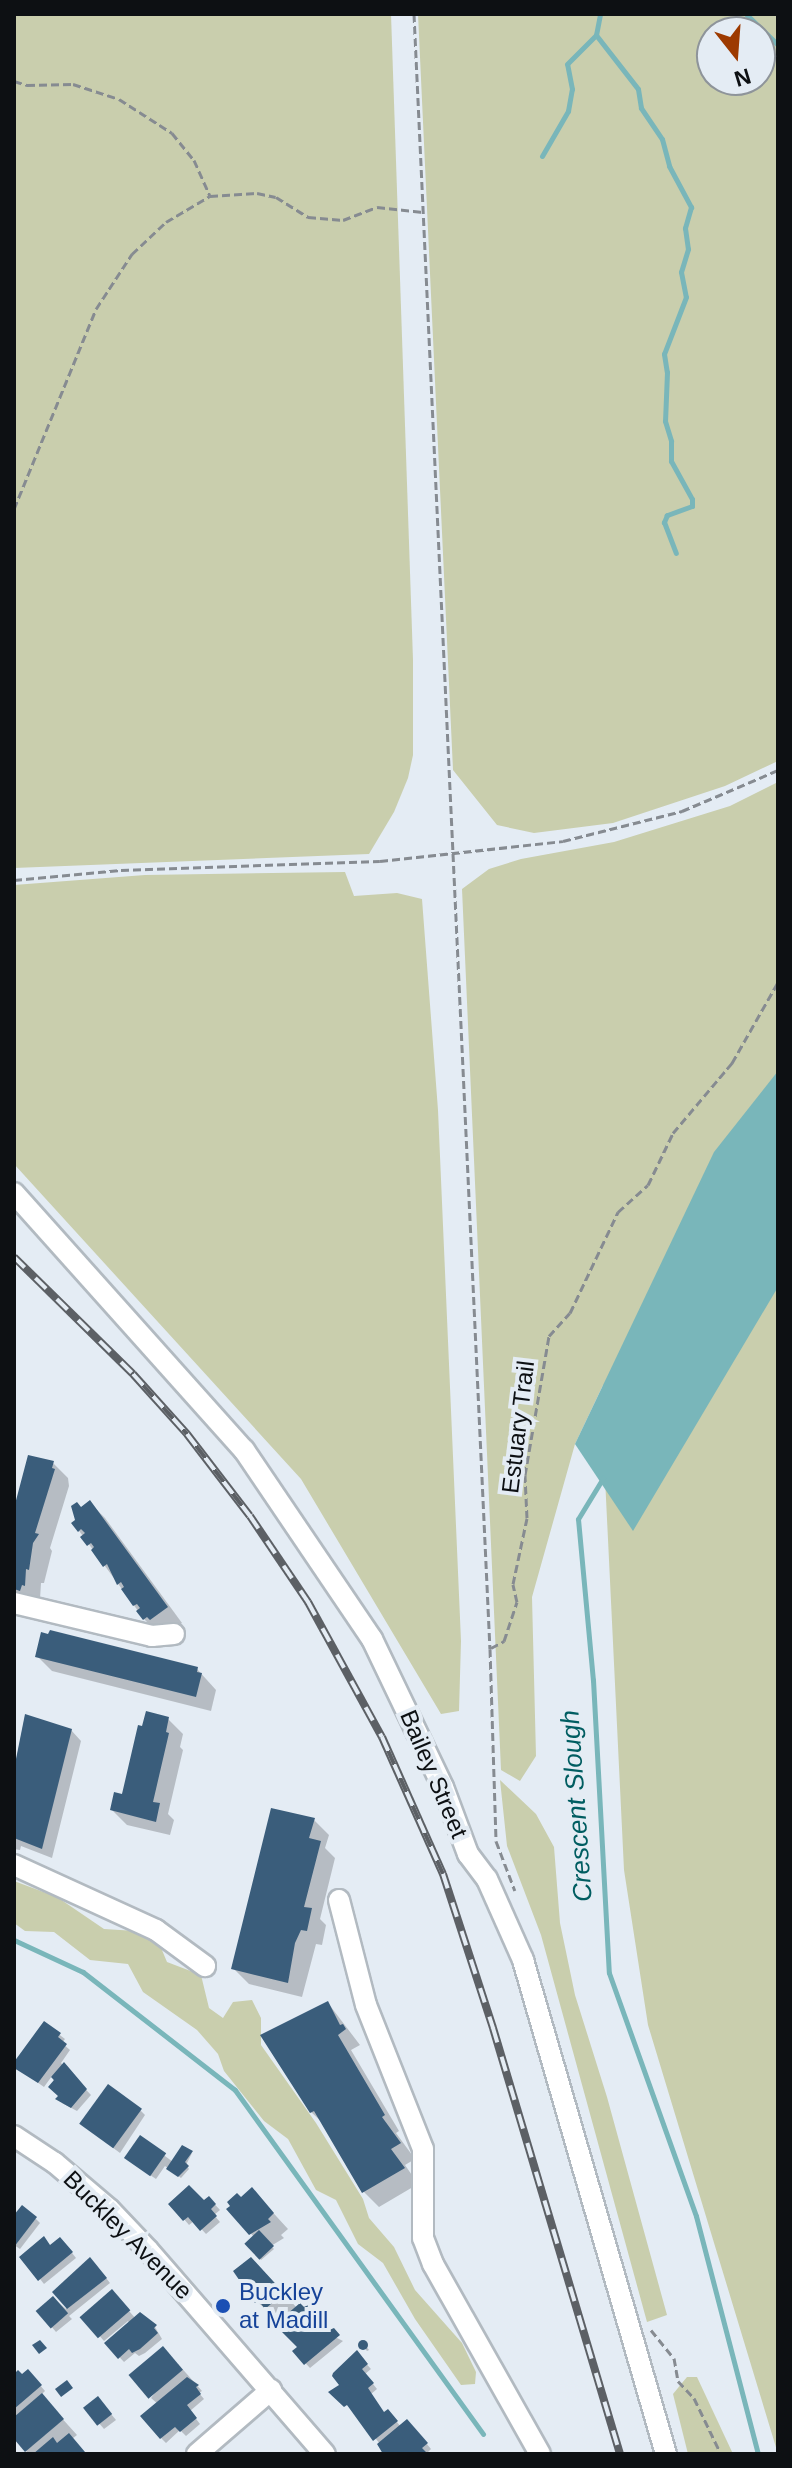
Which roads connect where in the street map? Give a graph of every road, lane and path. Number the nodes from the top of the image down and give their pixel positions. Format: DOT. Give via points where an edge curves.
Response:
graph roads {
  1 [pos="414,14"];
  2 [pos="14,81"];
  3 [pos="210,196"];
  4 [pos="423,212"];
  5 [pos="14,509"];
  6 [pos="778,770"];
  7 [pos="452,855"];
  8 [pos="14,880"];
  9 [pos="778,982"];
  10 [pos="14,1193"];
  11 [pos="14,1603"];
  12 [pos="174,1634"];
  13 [pos="490,1649"];
  14 [pos="14,1865"];
  15 [pos="339,1900"];
  16 [pos="505,1918"];
  17 [pos="205,1966"];
  18 [pos="14,2136"];
  19 [pos="651,2330"];
  20 [pos="271,2390"];
  21 [pos="197,2454"];
  22 [pos="325,2454"];
  23 [pos="540,2454"];
  24 [pos="666,2454"];
  25 [pos="721,2454"];
  1 -- 4 [label="path"];
  2 -- 3 [label="path" via="73,84 119,99 172,133 194,160"];
  3 -- 4 [label="path" via="257,193 276,197 308,217 343,220 377,207"];
  3 -- 5 [label="path" via="166,222 132,254 96,309"];
  4 -- 7 [label="path"];
  6 -- 7 [label="path" via="682,811 620,829"];
  7 -- 8 [label="path"];
  7 -- 13 [label="path"];
  9 -- 13 [label="path, Estuary Trail" via="732,1063 673,1133 648,1185 618,1212 570,1313 549,1336 525,1475 527,1518 513,1584 517,1602 504,1641"];
  10 -- 16 [label="street, Bailey Street" via="244,1450 364,1627 443,1787 468,1854"];
  11 -- 12 [label="street" via="152,1636"];
  13 -- 16 [label="path" via="496,1841 517,1906"];
  14 -- 17 [label="street" via="156,1930"];
  15 -- 23 [label="street" via="366,2005 423,2149 423,2238"];
  16 -- 24 [label="street, Bailey Street" via="523,1960"];
  18 -- 20 [label="street, Buckley Avenue" via="109,2209"];
  19 -- 25 [label="path" via="674,2358 678,2381 694,2398"];
  20 -- 21 [label="street"];
  20 -- 22 [label="street, Buckley Avenue"];
}
